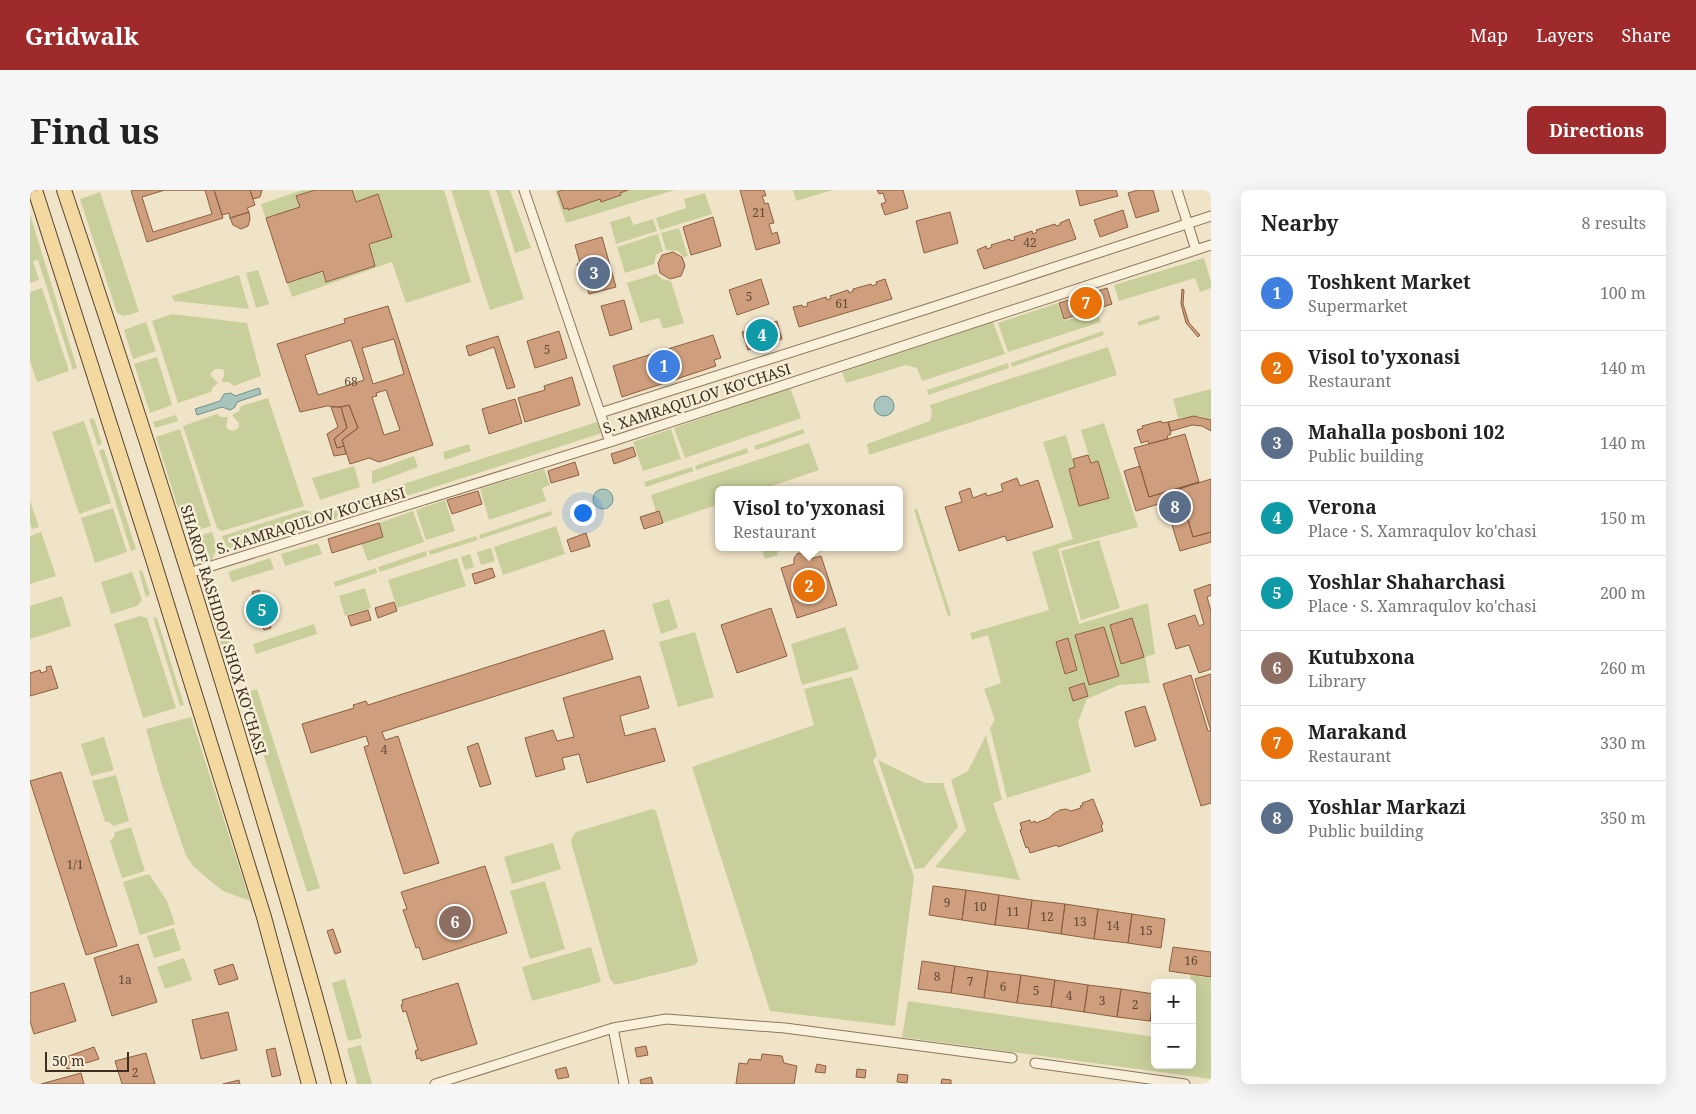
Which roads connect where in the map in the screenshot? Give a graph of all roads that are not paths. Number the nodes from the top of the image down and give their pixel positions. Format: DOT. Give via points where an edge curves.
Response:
graph roads {
  1 [pos="35,190"];
  2 [pos="64,190"];
  3 [pos="524,190"];
  4 [pos="1177,190"];
  5 [pos="1211,216"];
  6 [pos="1188,224"];
  7 [pos="1211,246"];
  8 [pos="1196,250"];
  9 [pos="600,413"];
  10 [pos="610,442"];
  11 [pos="189,573"];
  12 [pos="613,1028"];
  13 [pos="1012,1058"];
  14 [pos="1035,1063"];
  15 [pos="309,1084"];
  16 [pos="339,1084"];
  17 [pos="436,1084"];
  18 [pos="624,1084"];
  19 [pos="1185,1084"];
  1 -- 15 [label="main road" via="264,917"];
  2 -- 11 [label="main road, SHAROF RASHIDOV SHOX KO'CHASI"];
  3 -- 9 [label="street"];
  4 -- 6 [label="street"];
  5 -- 6 [label="street"];
  6 -- 8 [label="street"];
  6 -- 9 [label="street"];
  7 -- 8 [label="street, S. XAMRAQULOV KO'CHASI"];
  8 -- 10 [label="street, S. XAMRAQULOV KO'CHASI"];
  9 -- 10 [label="street"];
  10 -- 11 [label="street, S. XAMRAQULOV KO'CHASI"];
  11 -- 16 [label="main road, SHAROF RASHIDOV SHOX KO'CHASI" via="316,995"];
  12 -- 13 [label="street" via="666,1019 686,1020 785,1028"];
  12 -- 17 [label="street"];
  12 -- 18 [label="street"];
  14 -- 19 [label="street"];
}
